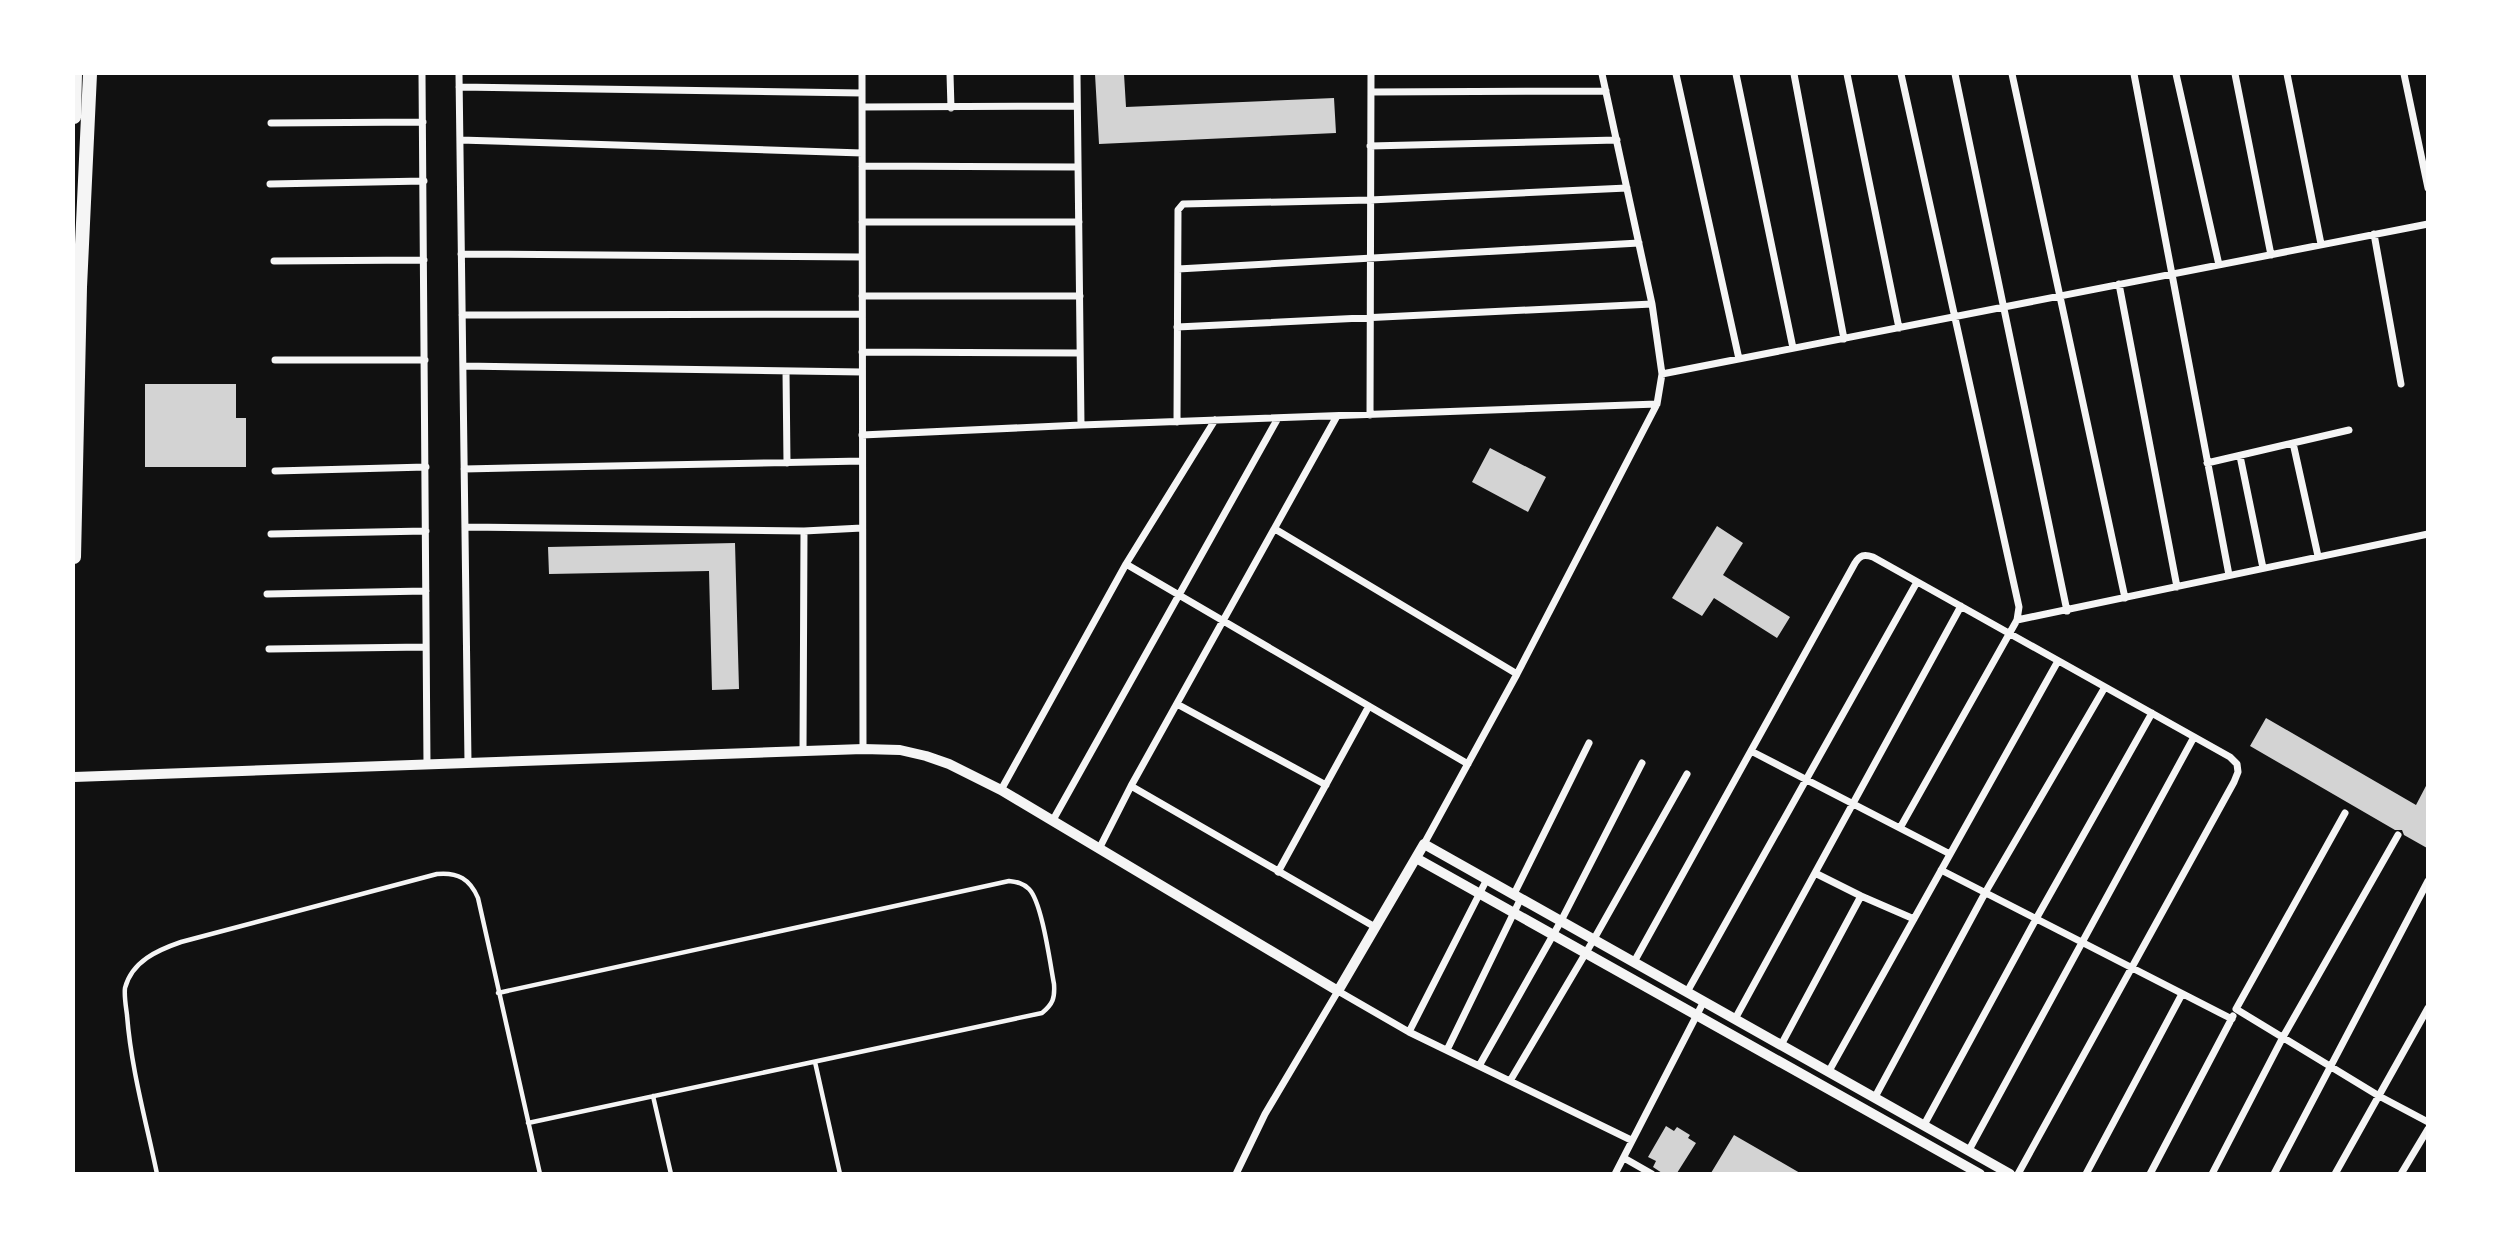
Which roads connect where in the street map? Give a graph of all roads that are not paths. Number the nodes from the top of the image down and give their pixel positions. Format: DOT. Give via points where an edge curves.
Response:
graph roads {
  1 [pos="75,74"];
  2 [pos="90,74"];
  3 [pos="422,74"];
  4 [pos="459,74"];
  5 [pos="862,74"];
  6 [pos="950,74"];
  7 [pos="1077,74"];
  8 [pos="1371,74"];
  9 [pos="1602,74"];
  10 [pos="1676,74"];
  11 [pos="1736,74"];
  12 [pos="1794,74"];
  13 [pos="1847,74"];
  14 [pos="1901,74"];
  15 [pos="1955,74"];
  16 [pos="2012,74"];
  17 [pos="2134,74"];
  18 [pos="2176,74"];
  19 [pos="2235,74"];
  20 [pos="2287,74"];
  21 [pos="2404,74"];
  22 [pos="459,87"];
  23 [pos="1606,91"];
  24 [pos="1371,92"];
  25 [pos="862,93"];
  26 [pos="1077,106"];
  27 [pos="862,107"];
  28 [pos="951,108"];
  29 [pos="74,117"];
  30 [pos="423,122"];
  31 [pos="271,123"];
  32 [pos="460,140"];
  33 [pos="1617,140"];
  34 [pos="1370,146"];
  35 [pos="862,153"];
  36 [pos="862,166"];
  37 [pos="1078,167"];
  38 [pos="424,181"];
  39 [pos="270,184"];
  40 [pos="1628,188"];
  41 [pos="2427,188"];
  42 [pos="1370,200"];
  43 [pos="862,222"];
  44 [pos="1079,222"];
  45 [pos="2427,224"];
  46 [pos="2374,234"];
  47 [pos="1639,243"];
  48 [pos="2321,244"];
  49 [pos="461,254"];
  50 [pos="2271,254"];
  51 [pos="862,257"];
  52 [pos="424,260"];
  53 [pos="1370,260"];
  54 [pos="274,261"];
  55 [pos="2219,265"];
  56 [pos="1178,269"];
  57 [pos="2173,274"];
  58 [pos="2119,284"];
  59 [pos="77,288"];
  60 [pos="862,296"];
  61 [pos="1080,296"];
  62 [pos="2060,296"];
  63 [pos="1652,304"];
  64 [pos="2004,307"];
  65 [pos="862,314"];
  66 [pos="462,315"];
  67 [pos="1370,317"];
  68 [pos="1955,317"];
  69 [pos="1177,327"];
  70 [pos="1899,328"];
  71 [pos="1844,339"];
  72 [pos="1793,348"];
  73 [pos="862,352"];
  74 [pos="1080,353"];
  75 [pos="1739,359"];
  76 [pos="275,360"];
  77 [pos="425,360"];
  78 [pos="463,366"];
  79 [pos="786,371"];
  80 [pos="862,372"];
  81 [pos="1662,374"];
  82 [pos="2401,384"];
  83 [pos="1657,404"];
  84 [pos="1370,415"];
  85 [pos="1337,416"];
  86 [pos="1278,418"];
  87 [pos="1215,420"];
  88 [pos="1177,422"];
  89 [pos="1081,425"];
  90 [pos="2349,430"];
  91 [pos="862,435"];
  92 [pos="2293,443"];
  93 [pos="2240,456"];
  94 [pos="862,461"];
  95 [pos="787,463"];
  96 [pos="2207,463"];
  97 [pos="426,467"];
  98 [pos="464,469"];
  99 [pos="275,471"];
  100 [pos="465,527"];
  101 [pos="863,528"];
  102 [pos="1275,529"];
  103 [pos="426,531"];
  104 [pos="804,531"];
  105 [pos="271,534"];
  106 [pos="2427,534"];
  107 [pos="2318,556"];
  108 [pos="74,557"];
  109 [pos="1126,564"];
  110 [pos="2263,568"];
  111 [pos="2229,575"];
  112 [pos="1917,582"];
  113 [pos="2177,587"];
  114 [pos="426,591"];
  115 [pos="267,594"];
  116 [pos="1180,596"];
  117 [pos="2126,598"];
  118 [pos="1962,607"];
  119 [pos="2067,611"];
  120 [pos="2017,620"];
  121 [pos="1223,621"];
  122 [pos="2010,634"];
  123 [pos="426,647"];
  124 [pos="269,649"];
  125 [pos="2058,661"];
  126 [pos="1517,674"];
  127 [pos="2105,687"];
  128 [pos="1177,704"];
  129 [pos="1369,706"];
  130 [pos="2152,713"];
  131 [pos="2193,737"];
  132 [pos="1590,743"];
  133 [pos="863,749"];
  134 [pos="803,751"];
  135 [pos="1751,751"];
  136 [pos="468,762"];
  137 [pos="1642,763"];
  138 [pos="427,764"];
  139 [pos="1468,764"];
  140 [pos="1687,774"];
  141 [pos="74,777"];
  142 [pos="1806,780"];
  143 [pos="1326,785"];
  144 [pos="1131,786"];
  145 [pos="1001,790"];
  146 [pos="1853,803"];
  147 [pos="2345,813"];
  148 [pos="1053,820"];
  149 [pos="1900,828"];
  150 [pos="2398,835"];
  151 [pos="1424,844"];
  152 [pos="1100,849"];
  153 [pos="1950,854"];
  154 [pos="1416,858"];
  155 [pos="1941,870"];
  156 [pos="1278,872"];
  157 [pos="1815,873"];
  158 [pos="1487,879"];
  159 [pos="2427,881"];
  160 [pos="1985,892"];
  161 [pos="1479,894"];
  162 [pos="1518,896"];
  163 [pos="1861,897"];
  164 [pos="1514,913"];
  165 [pos="1914,919"];
  166 [pos="2036,919"];
  167 [pos="1561,921"];
  168 [pos="1375,928"];
  169 [pos="1553,935"];
  170 [pos="1594,939"];
  171 [pos="2082,942"];
  172 [pos="1586,953"];
  173 [pos="1634,962"];
  174 [pos="2131,968"];
  175 [pos="1338,991"];
  176 [pos="1687,992"];
  177 [pos="498,993"];
  178 [pos="2182,994"];
  179 [pos="1704,1001"];
  180 [pos="2427,1008"];
  181 [pos="2236,1009"];
  182 [pos="1696,1014"];
  183 [pos="1735,1018"];
  184 [pos="2232,1019"];
  185 [pos="1409,1032"];
  186 [pos="2283,1037"];
  187 [pos="1781,1045"];
  188 [pos="1447,1050"];
  189 [pos="815,1061"];
  190 [pos="1479,1066"];
  191 [pos="2330,1066"];
  192 [pos="1829,1071"];
  193 [pos="1510,1081"];
  194 [pos="653,1096"];
  195 [pos="2379,1096"];
  196 [pos="1875,1097"];
  197 [pos="2427,1122"];
  198 [pos="528,1123"];
  199 [pos="1924,1125"];
  200 [pos="2427,1129"];
  201 [pos="1631,1140"];
  202 [pos="1969,1150"];
  203 [pos="1624,1158"];
  204 [pos="157,1174"];
  205 [pos="540,1174"];
  206 [pos="671,1174"];
  207 [pos="840,1174"];
  208 [pos="1236,1174"];
  209 [pos="1615,1174"];
  210 [pos="1652,1174"];
  211 [pos="1980,1174"];
  212 [pos="2010,1174"];
  213 [pos="2018,1174"];
  214 [pos="2086,1174"];
  215 [pos="2150,1174"];
  216 [pos="2212,1174"];
  217 [pos="2274,1174"];
  218 [pos="2335,1174"];
  219 [pos="2402,1174"];
  1 -- 29 [label="main road"];
  2 -- 59 [label="main road"];
  3 -- 30 [label="street"];
  4 -- 22 [label="street"];
  5 -- 25 [label="street"];
  6 -- 28 [label="street"];
  7 -- 26 [label="street"];
  8 -- 24 [label="street"];
  9 -- 23 [label="street"];
  10 -- 75 [label="street"];
  11 -- 72 [label="street"];
  12 -- 71 [label="street"];
  13 -- 70 [label="street"];
  14 -- 68 [label="street"];
  15 -- 64 [label="street"];
  16 -- 62 [label="street"];
  17 -- 57 [label="street"];
  18 -- 55 [label="street"];
  19 -- 50 [label="street"];
  20 -- 48 [label="street"];
  21 -- 41 [label="street"];
  22 -- 25 [label="street"];
  22 -- 32 [label="street"];
  23 -- 24 [label="street"];
  23 -- 33 [label="street"];
  24 -- 34 [label="street"];
  25 -- 27 [label="street"];
  26 -- 28 [label="street"];
  26 -- 37 [label="street"];
  27 -- 28 [label="street"];
  27 -- 35 [label="street"];
  30 -- 31 [label="street"];
  30 -- 38 [label="street"];
  32 -- 35 [label="street"];
  32 -- 49 [label="street"];
  33 -- 34 [label="street"];
  33 -- 40 [label="street"];
  34 -- 42 [label="street"];
  35 -- 36 [label="street"];
  36 -- 37 [label="street"];
  36 -- 43 [label="street"];
  37 -- 44 [label="street"];
  38 -- 39 [label="street"];
  38 -- 52 [label="street"];
  40 -- 42 [label="street"];
  40 -- 47 [label="street"];
  42 -- 53 [label="street"];
  42 -- 56 [label="street" via="1183,204 1178,211"];
  43 -- 44 [label="street"];
  43 -- 51 [label="street"];
  44 -- 61 [label="street"];
  45 -- 46 [label="street"];
  46 -- 48 [label="street"];
  46 -- 82 [label="street"];
  47 -- 53 [label="street"];
  47 -- 63 [label="street"];
  48 -- 50 [label="street"];
  49 -- 51 [label="street"];
  49 -- 66 [label="street"];
  50 -- 55 [label="street"];
  51 -- 60 [label="street"];
  52 -- 54 [label="street"];
  52 -- 77 [label="street"];
  53 -- 56 [label="street"];
  53 -- 67 [label="street"];
  55 -- 57 [label="street"];
  56 -- 69 [label="street"];
  57 -- 58 [label="street"];
  57 -- 96 [label="street"];
  58 -- 62 [label="street"];
  58 -- 113 [label="street"];
  59 -- 108 [label="main road"];
  60 -- 61 [label="street"];
  60 -- 65 [label="street"];
  61 -- 74 [label="street"];
  62 -- 64 [label="street"];
  62 -- 117 [label="street"];
  63 -- 67 [label="street"];
  63 -- 81 [label="street"];
  64 -- 68 [label="street"];
  64 -- 119 [label="street"];
  65 -- 66 [label="street"];
  65 -- 73 [label="street"];
  66 -- 78 [label="street"];
  67 -- 69 [label="street"];
  67 -- 84 [label="street"];
  68 -- 70 [label="street"];
  68 -- 120 [label="street" via="2017,595"];
  69 -- 88 [label="street"];
  70 -- 71 [label="street"];
  71 -- 72 [label="street"];
  72 -- 75 [label="street"];
  73 -- 74 [label="street"];
  73 -- 80 [label="street"];
  74 -- 89 [label="street"];
  75 -- 81 [label="street"];
  76 -- 77 [label="street"];
  77 -- 97 [label="street"];
  78 -- 79 [label="street"];
  78 -- 98 [label="street"];
  79 -- 80 [label="street"];
  79 -- 95 [label="street"];
  80 -- 91 [label="street"];
  81 -- 83 [label="street"];
  83 -- 84 [label="street"];
  83 -- 126 [label="street"];
  84 -- 85 [label="street"];
  85 -- 86 [label="street"];
  85 -- 102 [label="street"];
  86 -- 87 [label="street"];
  86 -- 116 [label="street"];
  87 -- 88 [label="street"];
  87 -- 109 [label="street"];
  88 -- 89 [label="street"];
  89 -- 91 [label="street"];
  90 -- 92 [label="street"];
  91 -- 94 [label="street"];
  92 -- 93 [label="street"];
  92 -- 107 [label="street"];
  93 -- 96 [label="street"];
  93 -- 110 [label="street"];
  94 -- 95 [label="street"];
  94 -- 101 [label="street"];
  95 -- 98 [label="street"];
  96 -- 111 [label="street"];
  97 -- 99 [label="street"];
  97 -- 103 [label="street"];
  98 -- 100 [label="street"];
  100 -- 104 [label="street"];
  100 -- 136 [label="street"];
  101 -- 104 [label="street"];
  101 -- 133 [label="street"];
  102 -- 121 [label="street"];
  102 -- 126 [label="street"];
  103 -- 105 [label="street"];
  103 -- 114 [label="street"];
  104 -- 134 [label="street"];
  106 -- 107 [label="street"];
  107 -- 110 [label="street"];
  109 -- 116 [label="street"];
  109 -- 145 [label="street"];
  110 -- 111 [label="street"];
  111 -- 113 [label="street"];
  112 -- 118 [label="street"];
  112 -- 135 [label="street" via="1873,557 1859,557"];
  112 -- 142 [label="street"];
  113 -- 117 [label="street"];
  114 -- 115 [label="street"];
  114 -- 123 [label="street"];
  116 -- 121 [label="street"];
  116 -- 148 [label="street"];
  117 -- 119 [label="street"];
  118 -- 122 [label="street"];
  118 -- 146 [label="street"];
  119 -- 120 [label="street"];
  120 -- 122 [label="street"];
  121 -- 128 [label="street"];
  121 -- 129 [label="street"];
  122 -- 125 [label="street"];
  122 -- 149 [label="street"];
  123 -- 124 [label="street"];
  123 -- 138 [label="street"];
  125 -- 127 [label="street"];
  125 -- 153 [label="street"];
  126 -- 139 [label="street"];
  127 -- 130 [label="street"];
  127 -- 160 [label="street"];
  128 -- 143 [label="street"];
  128 -- 144 [label="street"];
  129 -- 139 [label="street"];
  129 -- 143 [label="street"];
  130 -- 131 [label="street"];
  130 -- 166 [label="street"];
  131 -- 171 [label="street"];
  131 -- 174 [label="street" via="2230,757 2238,772"];
  132 -- 162 [label="street"];
  133 -- 134 [label="street"];
  133 -- 145 [label="street" via="926,756"];
  134 -- 136 [label="street"];
  135 -- 142 [label="street"];
  135 -- 173 [label="street"];
  136 -- 138 [label="street"];
  137 -- 167 [label="street"];
  138 -- 141 [label="street"];
  139 -- 151 [label="street"];
  140 -- 170 [label="street"];
  142 -- 146 [label="street"];
  142 -- 176 [label="street"];
  143 -- 156 [label="street"];
  144 -- 152 [label="street"];
  144 -- 156 [label="street"];
  145 -- 148 [label="street"];
  146 -- 149 [label="street"];
  146 -- 157 [label="street"];
  147 -- 181 [label="street"];
  148 -- 152 [label="street"];
  149 -- 153 [label="street"];
  150 -- 186 [label="street"];
  151 -- 154 [label="street"];
  151 -- 158 [label="street"];
  152 -- 175 [label="street"];
  153 -- 155 [label="street"];
  154 -- 161 [label="street"];
  154 -- 168 [label="street"];
  155 -- 160 [label="street"];
  155 -- 165 [label="street"];
  156 -- 168 [label="street"];
  157 -- 163 [label="street"];
  157 -- 183 [label="street"];
  158 -- 161 [label="street"];
  158 -- 162 [label="street"];
  159 -- 191 [label="street"];
  160 -- 166 [label="street"];
  160 -- 196 [label="street"];
  161 -- 164 [label="street"];
  161 -- 185 [label="street"];
  162 -- 164 [label="street"];
  162 -- 167 [label="street"];
  163 -- 165 [label="street"];
  163 -- 187 [label="street"];
  164 -- 169 [label="street"];
  164 -- 188 [label="street"];
  165 -- 192 [label="street"];
  166 -- 171 [label="street"];
  166 -- 199 [label="street"];
  167 -- 169 [label="street"];
  167 -- 170 [label="street"];
  168 -- 175 [label="street"];
  169 -- 172 [label="street"];
  169 -- 190 [label="street"];
  170 -- 172 [label="street"];
  170 -- 173 [label="street"];
  171 -- 174 [label="street"];
  171 -- 202 [label="street"];
  172 -- 182 [label="street"];
  172 -- 193 [label="street"];
  173 -- 176 [label="street"];
  174 -- 178 [label="street"];
  174 -- 213 [label="street"];
  175 -- 185 [label="street"];
  175 -- 208 [label="street" via="1265,1114"];
  176 -- 179 [label="street"];
  177 -- 189 [label="lane" via="1009,881 1030,890 1037,902 1054,984 1051,1006 1042,1013"];
  177 -- 198 [label="lane"];
  177 -- 204 [label="lane" via="478,898 463,877 450,873 161,949 145,958 125,989 128,1030"];
  178 -- 184 [label="street"];
  178 -- 214 [label="street"];
  179 -- 182 [label="street"];
  179 -- 183 [label="street"];
  180 -- 195 [label="street"];
  181 -- 184 [label="street"];
  181 -- 186 [label="street"];
  182 -- 201 [label="street"];
  182 -- 211 [label="street"];
  183 -- 187 [label="street"];
  184 -- 215 [label="street"];
  185 -- 188 [label="street"];
  186 -- 191 [label="street"];
  186 -- 216 [label="street"];
  187 -- 192 [label="street"];
  188 -- 190 [label="street"];
  189 -- 194 [label="lane"];
  189 -- 207 [label="lane"];
  190 -- 193 [label="street"];
  191 -- 195 [label="street"];
  191 -- 217 [label="street"];
  192 -- 196 [label="street"];
  193 -- 201 [label="street"];
  194 -- 198 [label="lane"];
  194 -- 206 [label="lane"];
  195 -- 197 [label="street"];
  195 -- 218 [label="street"];
  196 -- 199 [label="street"];
  198 -- 205 [label="lane"];
  199 -- 202 [label="street"];
  200 -- 219 [label="street"];
  201 -- 203 [label="street"];
  202 -- 212 [label="street"];
  203 -- 209 [label="street"];
  203 -- 210 [label="street"];
}
